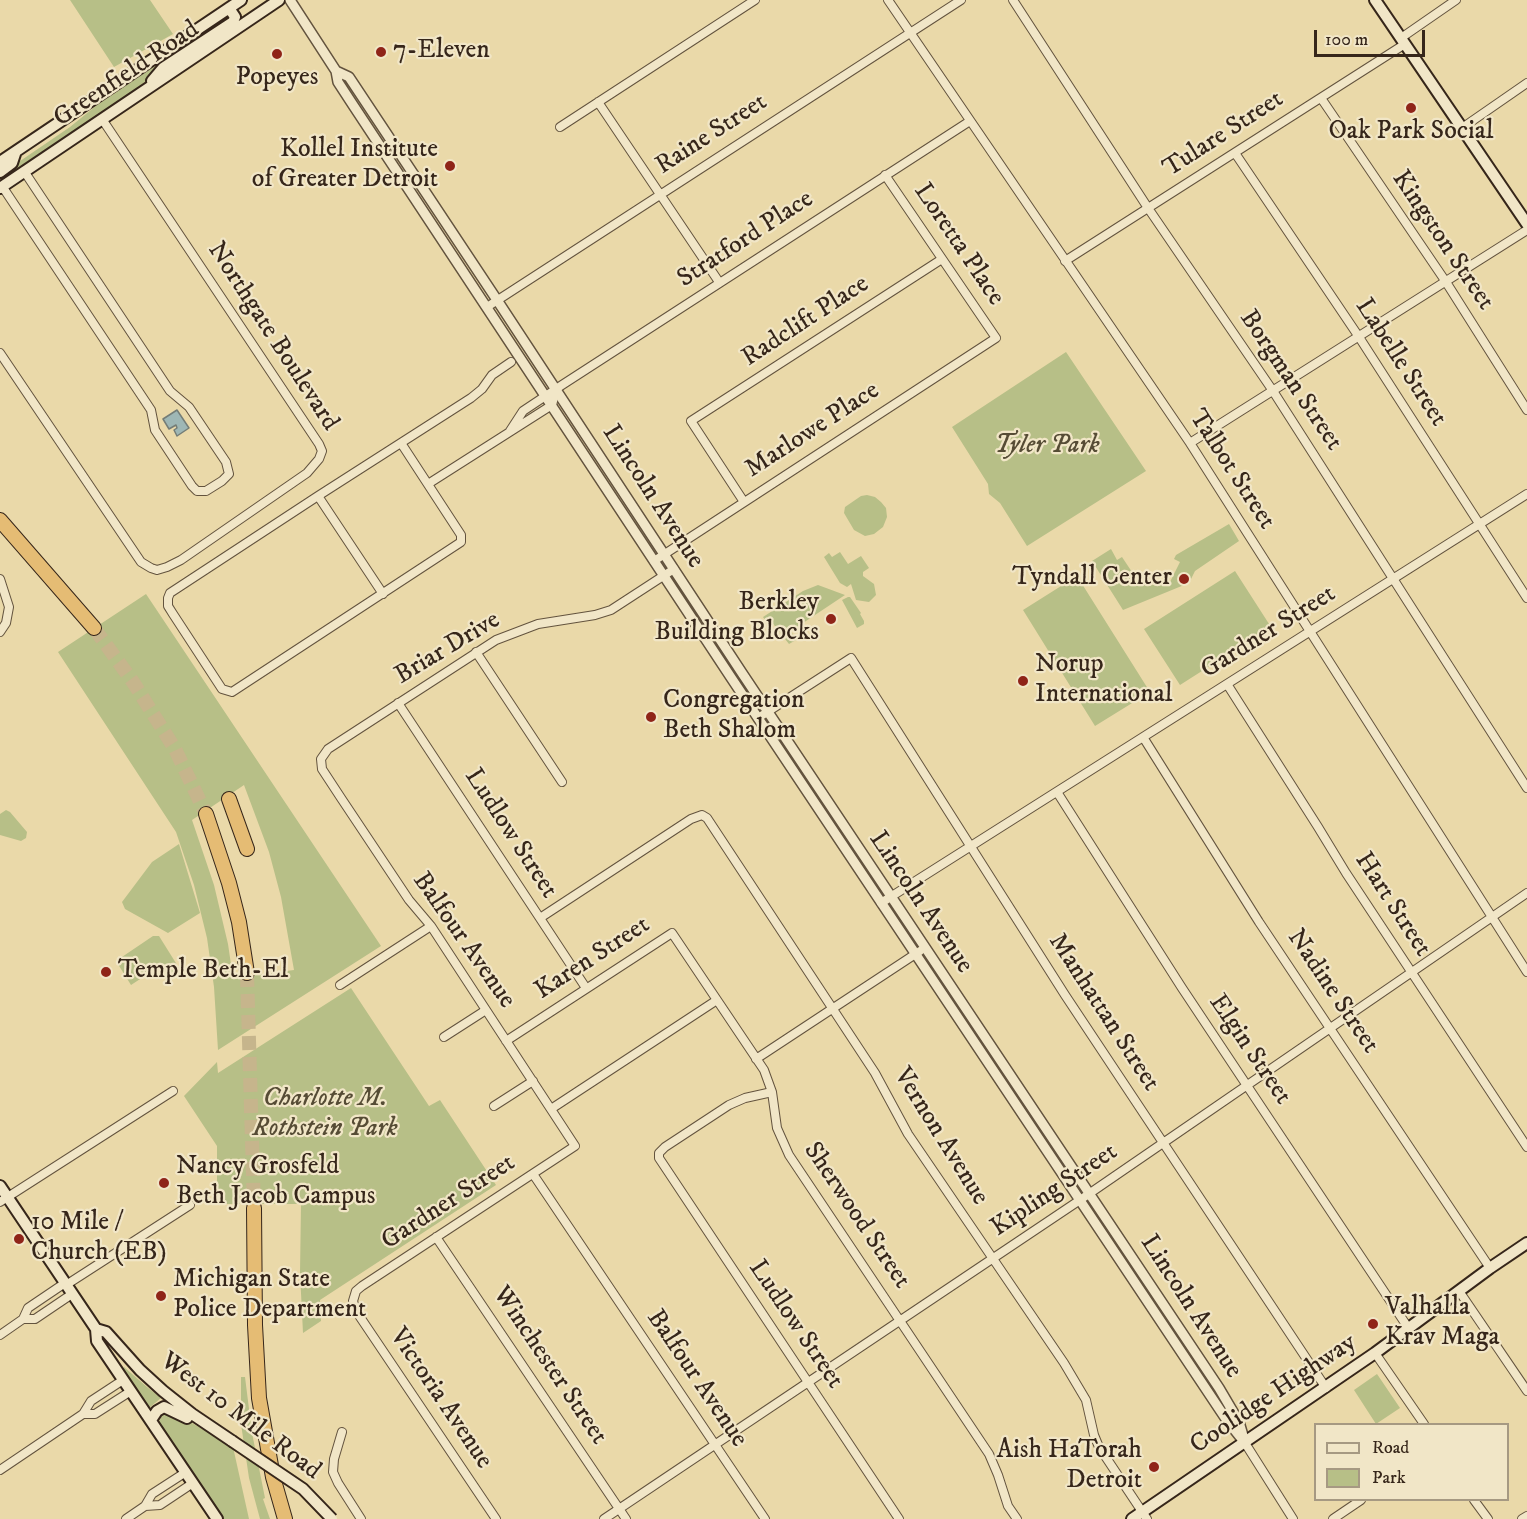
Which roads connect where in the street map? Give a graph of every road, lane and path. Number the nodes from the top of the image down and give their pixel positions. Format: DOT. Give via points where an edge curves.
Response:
graph roads {
  1 [pos="241,0"];
  2 [pos="279,0"];
  3 [pos="290,0"];
  4 [pos="755,0"];
  5 [pos="888,0"];
  6 [pos="961,0"];
  7 [pos="1013,0"];
  8 [pos="1375,0"];
  9 [pos="1456,0"];
  10 [pos="229,8"];
  11 [pos="910,32"];
  12 [pos="1403,41"];
  13 [pos="336,71"];
  14 [pos="1527,83"];
  15 [pos="142,92"];
  16 [pos="1321,98"];
  17 [pos="598,102"];
  18 [pos="102,119"];
  19 [pos="970,121"];
  20 [pos="560,127"];
  21 [pos="1462,128"];
  22 [pos="16,151"];
  23 [pos="1235,153"];
  24 [pos="0,162"];
  25 [pos="24,171"];
  26 [pos="0,172"];
  27 [pos="885,175"];
  28 [pos="1,186"];
  29 [pos="660,194"];
  30 [pos="1148,208"];
  31 [pos="1527,224"];
  32 [pos="1527,230"];
  33 [pos="942,259"];
  34 [pos="1065,261"];
  35 [pos="719,282"];
  36 [pos="1446,282"];
  37 [pos="497,300"];
  38 [pos="487,307"];
  39 [pos="1359,337"];
  40 [pos="996,338"];
  41 [pos="0,353"];
  42 [pos="511,362"];
  43 [pos="556,389"];
  44 [pos="1273,391"];
  45 [pos="546,396"];
  46 [pos="552,405"];
  47 [pos="1527,410"];
  48 [pos="510,431"];
  49 [pos="400,443"];
  50 [pos="1190,444"];
  51 [pos="428,484"];
  52 [pos="1527,494"];
  53 [pos="318,496"];
  54 [pos="744,502"];
  55 [pos="0,520"];
  56 [pos="1480,524"];
  57 [pos="664,555"];
  58 [pos="654,561"];
  59 [pos="674,569"];
  60 [pos="664,576"];
  61 [pos="1394,579"];
  62 [pos="1,583"];
  63 [pos="382,594"];
  64 [pos="1527,598"];
  65 [pos="693,600"];
  66 [pos="684,606"];
  67 [pos="702,614"];
  68 [pos="693,620"];
  69 [pos="94,628"];
  70 [pos="0,632"];
  71 [pos="1310,632"];
  72 [pos="476,652"];
  73 [pos="742,673"];
  74 [pos="732,679"];
  75 [pos="1227,684"];
  76 [pos="398,703"];
  77 [pos="768,712"];
  78 [pos="758,718"];
  79 [pos="1143,737"];
  80 [pos="321,759"];
  81 [pos="562,782"];
  82 [pos="1527,788"];
  83 [pos="1057,792"];
  84 [pos="228,800"];
  85 [pos="206,814"];
  86 [pos="971,847"];
  87 [pos="247,849"];
  88 [pos="1527,893"];
  89 [pos="891,897"];
  90 [pos="881,903"];
  91 [pos="1492,917"];
  92 [pos="540,918"];
  93 [pos="431,926"];
  94 [pos="672,933"];
  95 [pos="925,948"];
  96 [pos="915,954"];
  97 [pos="1411,972"];
  98 [pos="1527,972"];
  99 [pos="247,974"];
  100 [pos="340,985"];
  101 [pos="586,988"];
  102 [pos="717,1000"];
  103 [pos="833,1008"];
  104 [pos="486,1010"];
  105 [pos="1330,1028"];
  106 [pos="444,1038"];
  107 [pos="506,1041"];
  108 [pos="756,1059"];
  109 [pos="533,1081"];
  110 [pos="1247,1085"];
  111 [pos="172,1091"];
  112 [pos="772,1092"];
  113 [pos="494,1106"];
  114 [pos="551,1109"];
  115 [pos="1163,1143"];
  116 [pos="575,1146"];
  117 [pos="1527,1147"];
  118 [pos="532,1174"];
  119 [pos="0,1186"];
  120 [pos="1090,1193"];
  121 [pos="4,1200"];
  122 [pos="1080,1200"];
  123 [pos="190,1206"];
  124 [pos="254,1208"];
  125 [pos="436,1237"];
  126 [pos="1527,1243"];
  127 [pos="993,1258"];
  128 [pos="1490,1268"];
  129 [pos="68,1287"];
  130 [pos="1459,1291"];
  131 [pos="353,1300"];
  132 [pos="22,1319"];
  133 [pos="901,1320"];
  134 [pos="96,1329"];
  135 [pos="1409,1329"];
  136 [pos="0,1335"];
  137 [pos="1375,1353"];
  138 [pos="123,1380"];
  139 [pos="808,1382"];
  140 [pos="1326,1388"];
  141 [pos="131,1391"];
  142 [pos="1527,1391"];
  143 [pos="83,1414"];
  144 [pos="151,1420"];
  145 [pos="1423,1423"];
  146 [pos="342,1432"];
  147 [pos="232,1441"];
  148 [pos="1245,1443"];
  149 [pos="716,1445"];
  150 [pos="0,1470"];
  151 [pos="186,1472"];
  152 [pos="192,1483"];
  153 [pos="1360,1501"];
  154 [pos="1475,1501"];
  155 [pos="145,1506"];
  156 [pos="619,1509"];
  157 [pos="1145,1515"];
  158 [pos="1527,1516"];
  159 [pos="126,1519"];
  160 [pos="217,1519"];
  161 [pos="285,1519"];
  162 [pos="332,1519"];
  163 [pos="362,1519"];
  164 [pos="496,1519"];
  165 [pos="604,1519"];
  166 [pos="626,1519"];
  167 [pos="765,1519"];
  168 [pos="899,1519"];
  169 [pos="1017,1519"];
  170 [pos="1132,1519"];
  171 [pos="1293,1519"];
  172 [pos="1333,1519"];
  173 [pos="1488,1519"];
  174 [pos="1522,1519"];
  1 -- 10 [label="main road, Greenfield Road"];
  2 -- 15 [label="main road, Greenfield Road"];
  3 -- 13 [label="street, Lincoln Avenue"];
  4 -- 17 [label="street"];
  5 -- 11 [label="street, Talbot Street"];
  6 -- 11 [label="street, Raine Street"];
  7 -- 30 [label="street, Borgman Street"];
  8 -- 12 [label="main road"];
  9 -- 12 [label="street, Tulare Street"];
  10 -- 15 [label="main road" via="235,17 233,22 163,68"];
  10 -- 22 [label="main road, Greenfield Road"];
  11 -- 19 [label="street, Talbot Street"];
  11 -- 29 [label="street, Raine Street"];
  12 -- 16 [label="street, Tulare Street"];
  12 -- 21 [label="main road"];
  13 -- 37 [label="street, Lincoln Avenue" via="349,77"];
  13 -- 38 [label="street, Lincoln Avenue" via="338,82"];
  14 -- 21 [label="street"];
  15 -- 18 [label="main road, Greenfield Road"];
  16 -- 23 [label="street, Tulare Street"];
  16 -- 36 [label="street, Kingston Street"];
  17 -- 20 [label="street"];
  17 -- 29 [label="street"];
  18 -- 25 [label="main road, Greenfield Road"];
  18 -- 41 [label="street, Northgate Boulevard" via="319,444 319,459 307,473 181,560 157,570 141,562"];
  19 -- 27 [label="street, Stratford Place"];
  19 -- 34 [label="street, Talbot Street"];
  21 -- 31 [label="main road"];
  22 -- 24 [label="main road, Greenfield Road"];
  22 -- 26 [label="main road" via="12,163"];
  23 -- 30 [label="street, Tulare Street"];
  23 -- 39 [label="street, Labelle Street"];
  25 -- 28 [label="main road, Greenfield Road"];
  25 -- 28 [label="street" via="170,391 189,407 226,462 229,474 206,491 197,491 192,486 155,430 151,410"];
  27 -- 33 [label="street, Loretta Place"];
  27 -- 35 [label="street, Stratford Place"];
  29 -- 35 [label="street"];
  29 -- 37 [label="street, Raine Street"];
  30 -- 34 [label="street, Tulare Street"];
  30 -- 44 [label="street, Borgman Street"];
  32 -- 36 [label="street"];
  33 -- 40 [label="street, Loretta Place"];
  33 -- 54 [label="street, Radclift Place" via="691,422"];
  34 -- 50 [label="street, Talbot Street"];
  35 -- 43 [label="street, Stratford Place"];
  36 -- 39 [label="street"];
  36 -- 47 [label="street, Kingston Street"];
  37 -- 38 [label="street, Raine Street"];
  37 -- 43 [label="street, Lincoln Avenue"];
  38 -- 45 [label="street, Lincoln Avenue"];
  39 -- 44 [label="street"];
  39 -- 56 [label="street, Labelle Street"];
  40 -- 54 [label="street, Marlowe Place"];
  42 -- 49 [label="street" via="492,375 471,398"];
  43 -- 45 [label="street, Stratford Place"];
  43 -- 46 [label="street"];
  43 -- 57 [label="street, Lincoln Avenue"];
  44 -- 50 [label="street"];
  44 -- 61 [label="street, Borgman Street"];
  45 -- 46 [label="street, Lincoln Avenue"];
  45 -- 48 [label="street, Stratford Place" via="523,411"];
  46 -- 48 [label="street"];
  46 -- 58 [label="street, Lincoln Avenue"];
  48 -- 51 [label="street"];
  49 -- 51 [label="street"];
  49 -- 53 [label="street"];
  50 -- 71 [label="street, Talbot Street"];
  51 -- 63 [label="street" via="461,535 461,542"];
  52 -- 56 [label="street, Gardner Street"];
  53 -- 63 [label="street"];
  53 -- 63 [label="street" via="170,593 168,606 193,646 222,689 232,692"];
  54 -- 57 [label="street, Marlowe Place"];
  55 -- 69 [label="highway"];
  56 -- 61 [label="street, Gardner Street"];
  56 -- 64 [label="street, Labelle Street"];
  57 -- 58 [label="street, Marlowe Place"];
  57 -- 59 [label="street, Lincoln Avenue"];
  58 -- 60 [label="street, Lincoln Avenue"];
  59 -- 60 [label="street, Briar Drive"];
  59 -- 65 [label="street, Lincoln Avenue"];
  60 -- 66 [label="street, Lincoln Avenue"];
  60 -- 72 [label="street, Briar Drive" via="611,610 538,624"];
  61 -- 71 [label="street, Gardner Street"];
  61 -- 82 [label="street, Borgman Street"];
  62 -- 70 [label="street" via="8,598 9,614"];
  65 -- 66 [label="street"];
  65 -- 67 [label="street, Lincoln Avenue"];
  66 -- 68 [label="street, Lincoln Avenue"];
  67 -- 68 [label="street"];
  67 -- 73 [label="street, Lincoln Avenue"];
  68 -- 74 [label="street, Lincoln Avenue"];
  71 -- 75 [label="street, Gardner Street"];
  71 -- 91 [label="street, Talbot Street"];
  72 -- 76 [label="street, Briar Drive"];
  72 -- 81 [label="street"];
  73 -- 74 [label="street"];
  73 -- 77 [label="street, Lincoln Avenue"];
  74 -- 78 [label="street, Lincoln Avenue"];
  75 -- 79 [label="street, Gardner Street"];
  75 -- 97 [label="street, Hart Street"];
  76 -- 80 [label="street, Briar Drive" via="328,749"];
  76 -- 92 [label="street, Ludlow Street"];
  77 -- 78 [label="street"];
  77 -- 86 [label="street, Manhattan Street" via="851,658"];
  77 -- 89 [label="street, Lincoln Avenue"];
  78 -- 90 [label="street, Lincoln Avenue"];
  79 -- 83 [label="street, Gardner Street"];
  79 -- 105 [label="street, Nadine Street"];
  80 -- 93 [label="street, Balfour Avenue" via="322,769 340,798"];
  83 -- 86 [label="street, Gardner Street"];
  83 -- 110 [label="street, Elgin Street"];
  84 -- 87 [label="highway"];
  85 -- 99 [label="highway" via="235,904"];
  86 -- 89 [label="street, Gardner Street"];
  86 -- 115 [label="street, Manhattan Street"];
  88 -- 91 [label="street, Kipling Street"];
  89 -- 90 [label="street, Gardner Street"];
  89 -- 95 [label="street, Lincoln Avenue"];
  90 -- 96 [label="street, Lincoln Avenue"];
  91 -- 97 [label="street, Kipling Street"];
  91 -- 98 [label="street, Talbot Street"];
  92 -- 101 [label="street, Ludlow Street"];
  92 -- 103 [label="street, Vernon Avenue" via="702,815 712,824"];
  93 -- 100 [label="street"];
  93 -- 104 [label="street, Balfour Avenue"];
  94 -- 101 [label="street, Karen Street"];
  94 -- 102 [label="street, Sherwood Street"];
  95 -- 96 [label="street"];
  95 -- 120 [label="street, Lincoln Avenue"];
  96 -- 103 [label="street"];
  96 -- 122 [label="street, Lincoln Avenue"];
  97 -- 105 [label="street, Kipling Street"];
  97 -- 117 [label="street, Hart Street"];
  101 -- 107 [label="street, Karen Street"];
  102 -- 108 [label="street, Sherwood Street"];
  102 -- 114 [label="street"];
  103 -- 108 [label="street"];
  103 -- 127 [label="street, Vernon Avenue" via="908,1134"];
  104 -- 106 [label="street"];
  104 -- 107 [label="street, Balfour Avenue"];
  105 -- 110 [label="street, Kipling Street"];
  105 -- 128 [label="street, Nadine Street"];
  107 -- 109 [label="street, Balfour Avenue"];
  108 -- 112 [label="street, Sherwood Street"];
  109 -- 113 [label="street"];
  109 -- 114 [label="street, Balfour Avenue"];
  110 -- 115 [label="street, Kipling Street"];
  110 -- 135 [label="street, Elgin Street"];
  111 -- 121 [label="street"];
  112 -- 133 [label="street, Sherwood Street" via="777,1128 789,1155"];
  112 -- 139 [label="street, Ludlow Street" via="729,1105 659,1154"];
  114 -- 116 [label="street, Balfour Avenue"];
  115 -- 120 [label="street, Kipling Street"];
  115 -- 140 [label="street, Manhattan Street"];
  116 -- 118 [label="street, Gardner Street"];
  118 -- 125 [label="street, Gardner Street"];
  118 -- 149 [label="street, Balfour Avenue"];
  119 -- 121 [label="main road, West 10 Mile Road"];
  120 -- 122 [label="street, Kipling Street"];
  120 -- 148 [label="street, Lincoln Avenue" via="1219,1388 1239,1422"];
  121 -- 129 [label="main road, West 10 Mile Road"];
  122 -- 127 [label="street, Kipling Street"];
  122 -- 148 [label="street, Lincoln Avenue"];
  123 -- 129 [label="street"];
  124 -- 161 [label="highway" via="259,1398"];
  125 -- 131 [label="street, Gardner Street" via="362,1286"];
  125 -- 156 [label="street, Winchester Street"];
  126 -- 128 [label="main road, Coolidge Highway"];
  127 -- 133 [label="street, Kipling Street"];
  127 -- 157 [label="street, Vernon Avenue" via="1086,1400 1099,1447"];
  128 -- 130 [label="main road, Coolidge Highway"];
  129 -- 132 [label="street" via="28,1308"];
  129 -- 132 [label="street" via="35,1319"];
  129 -- 134 [label="main road, West 10 Mile Road"];
  130 -- 135 [label="main road, Coolidge Highway"];
  130 -- 142 [label="street"];
  131 -- 164 [label="street, Victoria Avenue" via="356,1311"];
  132 -- 136 [label="street"];
  133 -- 139 [label="street, Kipling Street"];
  133 -- 169 [label="street, Sherwood Street" via="989,1454 1008,1506"];
  134 -- 138 [label="main road, West 10 Mile Road" via="97,1341"];
  134 -- 147 [label="main road, West 10 Mile Road" via="106,1332 163,1391"];
  135 -- 137 [label="main road, Coolidge Highway"];
  137 -- 140 [label="main road, Coolidge Highway"];
  137 -- 145 [label="street"];
  138 -- 141 [label="main road, West 10 Mile Road"];
  138 -- 143 [label="street" via="92,1401"];
  139 -- 149 [label="street, Kipling Street"];
  139 -- 168 [label="street, Ludlow Street"];
  140 -- 148 [label="main road, Coolidge Highway"];
  141 -- 143 [label="street" via="95,1414"];
  141 -- 144 [label="main road, West 10 Mile Road"];
  143 -- 150 [label="street"];
  144 -- 147 [label="main road" via="159,1408 167,1408"];
  144 -- 151 [label="main road, West 10 Mile Road"];
  146 -- 163 [label="street" via="333,1472"];
  147 -- 162 [label="main road, West 10 Mile Road, bridge" via="303,1490"];
  148 -- 157 [label="main road, Coolidge Highway"];
  148 -- 171 [label="street"];
  149 -- 156 [label="street, Kipling Street"];
  149 -- 167 [label="street, Balfour Avenue"];
  151 -- 152 [label="main road, West 10 Mile Road"];
  151 -- 155 [label="street" via="152,1494"];
  152 -- 155 [label="street" via="160,1504"];
  152 -- 160 [label="main road, West 10 Mile Road"];
  153 -- 172 [label="street"];
  154 -- 173 [label="street"];
  155 -- 159 [label="street"];
  156 -- 165 [label="street, Kipling Street"];
  156 -- 166 [label="street, Winchester Street"];
  157 -- 170 [label="main road, Coolidge Highway"];
  158 -- 174 [label="street"];
}
